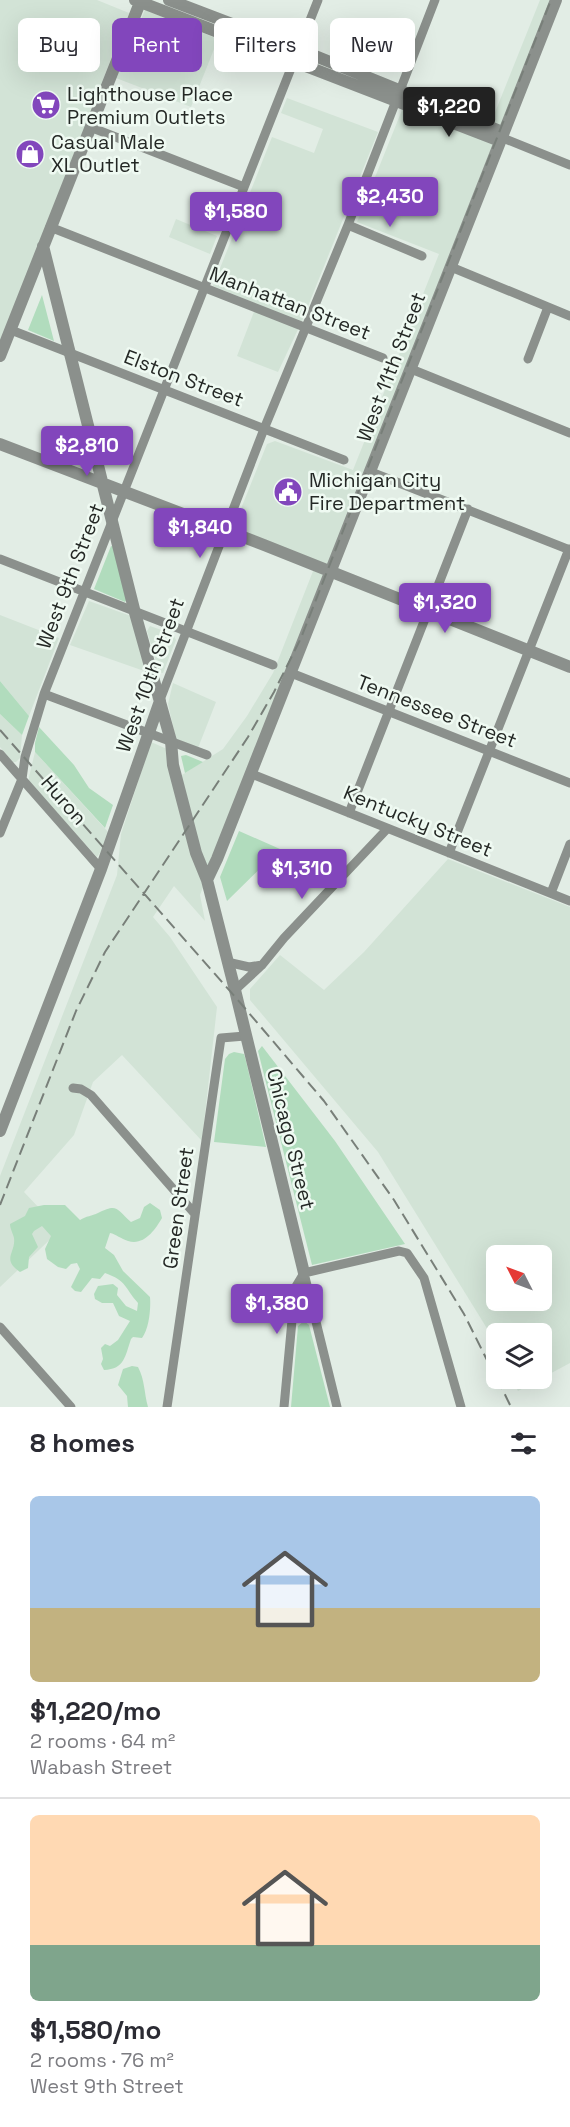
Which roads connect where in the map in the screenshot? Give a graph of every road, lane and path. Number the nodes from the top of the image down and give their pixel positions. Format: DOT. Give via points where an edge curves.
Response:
graph roads {
  1 [pos="169,0"];
  2 [pos="318,0"];
  3 [pos="435,0"];
  4 [pos="556,0"];
  5 [pos="139,1"];
  6 [pos="216,18"];
  7 [pos="311,18"];
  8 [pos="214,31"];
  9 [pos="318,58"];
  10 [pos="318,71"];
  11 [pos="289,72"];
  12 [pos="397,96"];
  13 [pos="90,127"];
  14 [pos="503,138"];
  15 [pos="570,165"];
  16 [pos="244,187"];
  17 [pos="348,225"];
  18 [pos="50,227"];
  19 [pos="43,246"];
  20 [pos="422,256"];
  21 [pos="451,267"];
  22 [pos="203,288"];
  23 [pos="548,307"];
  24 [pos="570,315"];
  25 [pos="305,328"];
  26 [pos="10,330"];
  27 [pos="71,352"];
  28 [pos="0,356"];
  29 [pos="383,358"];
  30 [pos="528,359"];
  31 [pos="411,369"];
  32 [pos="164,390"];
  33 [pos="264,429"];
  34 [pos="570,433"];
  35 [pos="0,444"];
  36 [pos="344,460"];
  37 [pos="371,472"];
  38 [pos="104,484"];
  39 [pos="123,491"];
  40 [pos="468,509"];
  41 [pos="112,518"];
  42 [pos="226,530"];
  43 [pos="569,549"];
  44 [pos="0,559"];
  45 [pos="331,571"];
  46 [pos="84,592"];
  47 [pos="428,611"];
  48 [pos="135,613"];
  49 [pos="185,633"];
  50 [pos="529,651"];
  51 [pos="273,666"];
  52 [pos="570,667"];
  53 [pos="291,673"];
  54 [pos="44,694"];
  55 [pos="160,700"];
  56 [pos="389,712"];
  57 [pos="149,734"];
  58 [pos="171,741"];
  59 [pos="490,752"];
  60 [pos="0,754"];
  61 [pos="207,755"];
  62 [pos="252,774"];
  63 [pos="21,779"];
  64 [pos="570,783"];
  65 [pos="349,813"];
  66 [pos="2,822"];
  67 [pos="387,828"];
  68 [pos="0,833"];
  69 [pos="570,844"];
  70 [pos="449,853"];
  71 [pos="101,869"];
  72 [pos="207,880"];
  73 [pos="551,893"];
  74 [pos="570,901"];
  75 [pos="227,962"];
  76 [pos="262,965"];
  77 [pos="235,990"];
  78 [pos="245,1036"];
  79 [pos="73,1088"];
  80 [pos="0,1131"];
  81 [pos="195,1214"];
  82 [pos="304,1274"];
  83 [pos="0,1327"];
  84 [pos="71,1407"];
  85 [pos="167,1407"];
  86 [pos="284,1407"];
  87 [pos="337,1407"];
  88 [pos="461,1407"];
  1 -- 6 [label="street"];
  2 -- 7 [label="street, West 9th Street"];
  3 -- 12 [label="street, West 10th Street"];
  4 -- 14 [label="street, West 11th Street"];
  5 -- 8 [label="street"];
  5 -- 13 [label="street"];
  9 -- 12 [label="street"];
  10 -- 12 [label="street"];
  11 -- 16 [label="street, West 9th Street"];
  12 -- 14 [label="street" via="500,131"];
  12 -- 17 [label="street, West 10th Street"];
  13 -- 16 [label="street"];
  13 -- 18 [label="street"];
  14 -- 15 [label="street"];
  14 -- 21 [label="street, West 11th Street"];
  16 -- 22 [label="street, West 9th Street"];
  17 -- 20 [label="street"];
  17 -- 25 [label="street, West 10th Street"];
  18 -- 19 [label="street"];
  18 -- 22 [label="street, Manhattan Street"];
  19 -- 26 [label="street"];
  19 -- 27 [label="street, Chicago Street"];
  21 -- 23 [label="street"];
  21 -- 31 [label="street, West 11th Street"];
  22 -- 25 [label="street, Manhattan Street"];
  22 -- 32 [label="street, West 9th Street"];
  23 -- 24 [label="street"];
  23 -- 30 [label="street"];
  25 -- 29 [label="street, Manhattan Street"];
  25 -- 33 [label="street, West 10th Street"];
  26 -- 27 [label="street, Elston Street"];
  26 -- 28 [label="street"];
  27 -- 32 [label="street, Elston Street"];
  27 -- 38 [label="street, Chicago Street"];
  31 -- 34 [label="street"];
  31 -- 37 [label="street, West 11th Street"];
  32 -- 33 [label="street, Elston Street"];
  32 -- 39 [label="street, West 9th Street"];
  33 -- 36 [label="street, Elston Street"];
  33 -- 42 [label="street, West 10th Street"];
  35 -- 38 [label="street"];
  37 -- 40 [label="street"];
  37 -- 45 [label="street, West 11th Street"];
  38 -- 39 [label="street"];
  38 -- 41 [label="street, Chicago Street"];
  39 -- 41 [label="street, West 9th Street"];
  39 -- 42 [label="street"];
  40 -- 43 [label="street"];
  40 -- 47 [label="street"];
  41 -- 46 [label="street, West 9th Street"];
  41 -- 48 [label="street, Chicago Street"];
  42 -- 45 [label="street"];
  42 -- 49 [label="street, West 10th Street"];
  43 -- 50 [label="street"];
  44 -- 46 [label="street"];
  45 -- 47 [label="street"];
  45 -- 53 [label="street, West 11th Street"];
  46 -- 48 [label="street"];
  46 -- 54 [label="street, West 9th Street"];
  47 -- 50 [label="street"];
  47 -- 56 [label="street"];
  48 -- 49 [label="street"];
  48 -- 55 [label="street, Chicago Street"];
  49 -- 51 [label="street"];
  49 -- 55 [label="street, West 10th Street"];
  50 -- 52 [label="street"];
  50 -- 59 [label="street"];
  53 -- 56 [label="street, Tennessee Street"];
  53 -- 62 [label="street, West 11th Street"];
  54 -- 57 [label="street"];
  54 -- 63 [label="street, West 9th Street"];
  55 -- 57 [label="street, West 10th Street"];
  55 -- 58 [label="street, Chicago Street"];
  56 -- 59 [label="street, Tennessee Street"];
  56 -- 65 [label="street"];
  57 -- 58 [label="street"];
  57 -- 71 [label="street, West 10th Street"];
  58 -- 61 [label="street"];
  58 -- 72 [label="street, Chicago Street" via="173,765"];
  59 -- 64 [label="street, Tennessee Street"];
  59 -- 70 [label="street"];
  60 -- 63 [label="street, Huron"];
  62 -- 65 [label="street, Kentucky Street"];
  62 -- 72 [label="street, West 11th Street"];
  63 -- 66 [label="street, West 9th Street"];
  63 -- 71 [label="street, Huron"];
  65 -- 67 [label="street, Kentucky Street"];
  66 -- 68 [label="street, West 9th Street"];
  67 -- 70 [label="street, Kentucky Street"];
  67 -- 76 [label="street"];
  69 -- 73 [label="street"];
  70 -- 73 [label="street, Kentucky Street"];
  71 -- 80 [label="street, West 10th Street"];
  72 -- 75 [label="street, Chicago Street"];
  73 -- 74 [label="street, Kentucky Street"];
  75 -- 76 [label="street" via="249,967"];
  75 -- 77 [label="street, Chicago Street"];
  76 -- 77 [label="street"];
  77 -- 78 [label="street, Chicago Street"];
  78 -- 81 [label="street, Green Street" via="221,1038"];
  78 -- 82 [label="street, Chicago Street"];
  79 -- 81 [label="street" via="91,1095"];
  81 -- 85 [label="street, Green Street"];
  82 -- 86 [label="street" via="295,1288"];
  82 -- 87 [label="street, Chicago Street"];
  82 -- 88 [label="street" via="399,1251 407,1253 424,1278"];
  83 -- 84 [label="street"];
}
